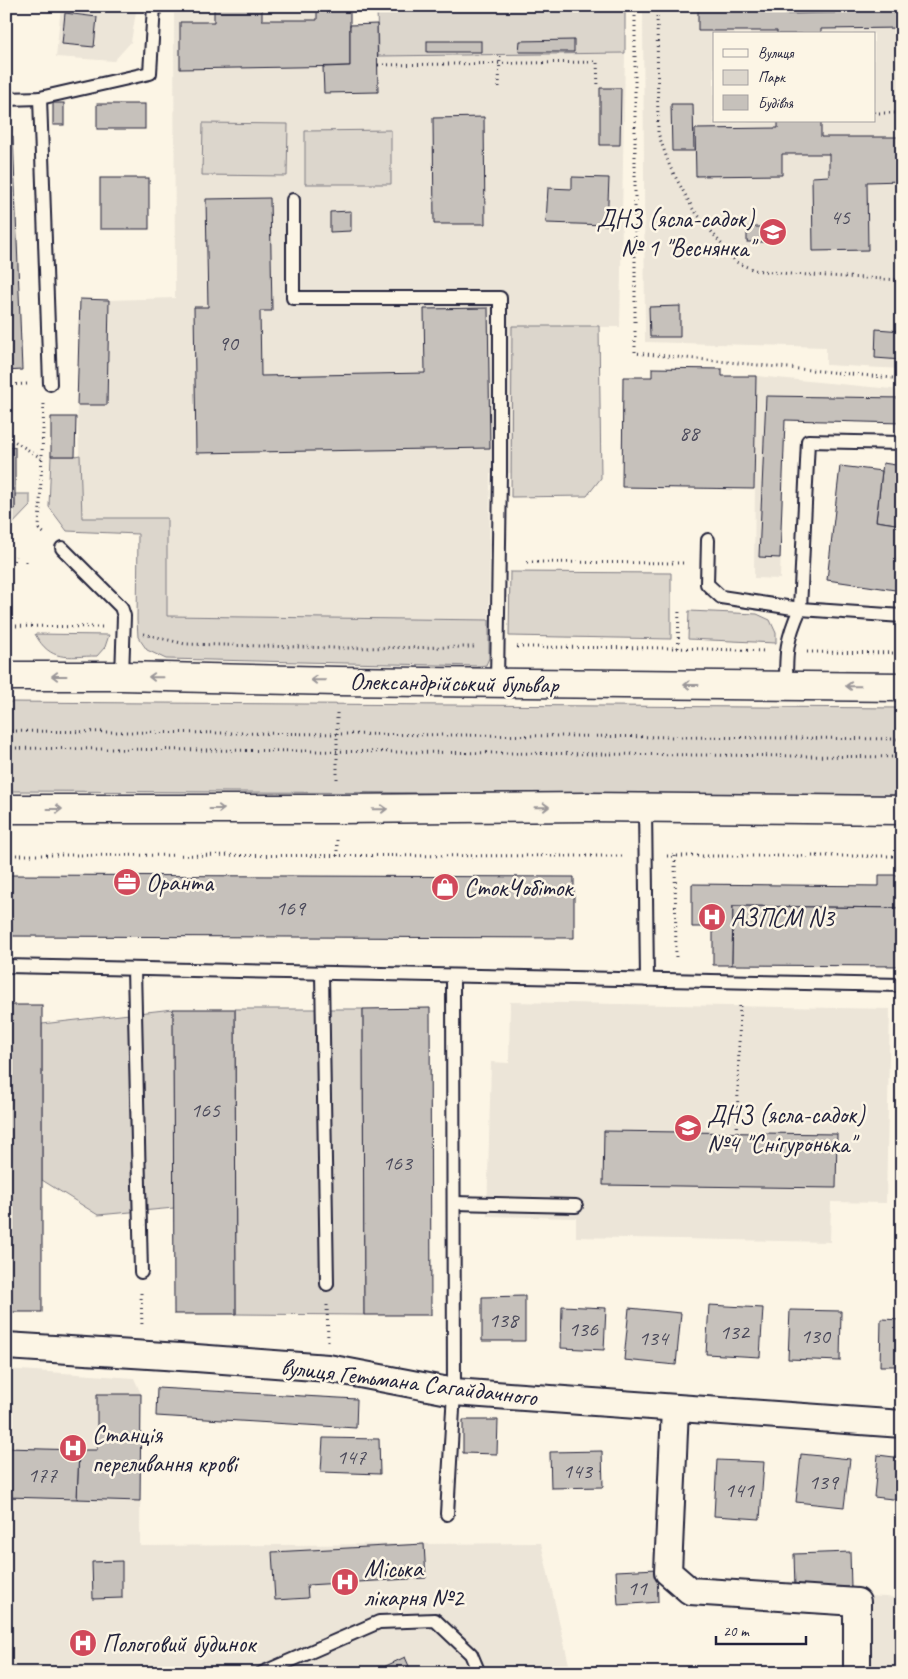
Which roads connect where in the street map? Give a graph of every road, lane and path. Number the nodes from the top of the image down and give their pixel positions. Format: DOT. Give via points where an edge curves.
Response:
graph roads {
  1 [pos="154,6"];
  2 [pos="635,6"];
  3 [pos="657,6"];
  4 [pos="500,54"];
  5 [pos="500,63"];
  6 [pos="378,66"];
  7 [pos="499,87"];
  8 [pos="598,87"];
  9 [pos="40,98"];
  10 [pos="6,99"];
  11 [pos="876,113"];
  12 [pos="902,113"];
  13 [pos="293,200"];
  14 [pos="902,280"];
  15 [pos="902,378"];
  16 [pos="50,384"];
  17 [pos="6,438"];
  18 [pos="902,443"];
  19 [pos="41,459"];
  20 [pos="50,538"];
  21 [pos="708,540"];
  22 [pos="62,548"];
  23 [pos="14,556"];
  24 [pos="26,557"];
  25 [pos="14,562"];
  26 [pos="26,562"];
  27 [pos="527,562"];
  28 [pos="707,563"];
  29 [pos="679,609"];
  30 [pos="800,609"];
  31 [pos="902,616"];
  32 [pos="6,626"];
  33 [pos="124,629"];
  34 [pos="337,648"];
  35 [pos="678,648"];
  36 [pos="6,676"];
  37 [pos="122,676"];
  38 [pos="337,681"];
  39 [pos="497,683"];
  40 [pos="786,685"];
  41 [pos="902,687"];
  42 [pos="6,732"];
  43 [pos="337,734"];
  44 [pos="902,739"];
  45 [pos="6,748"];
  46 [pos="337,751"];
  47 [pos="902,757"];
  48 [pos="646,807"];
  49 [pos="6,809"];
  50 [pos="337,809"];
  51 [pos="902,810"];
  52 [pos="6,855"];
  53 [pos="337,856"];
  54 [pos="646,856"];
  55 [pos="675,856"];
  56 [pos="902,856"];
  57 [pos="676,961"];
  58 [pos="6,966"];
  59 [pos="134,969"];
  60 [pos="322,973"];
  61 [pos="453,976"];
  62 [pos="647,980"];
  63 [pos="740,982"];
  64 [pos="902,985"];
  65 [pos="737,1132"];
  66 [pos="454,1203"];
  67 [pos="576,1206"];
  68 [pos="141,1272"];
  69 [pos="327,1284"];
  70 [pos="6,1346"];
  71 [pos="143,1354"];
  72 [pos="328,1368"];
  73 [pos="454,1392"];
  74 [pos="675,1408"];
  75 [pos="902,1424"];
  76 [pos="447,1514"];
  77 [pos="262,1673"];
  78 [pos="479,1673"];
  79 [pos="857,1673"];
  1 -- 9 [label="lane" via="150,73"];
  2 -- 15 [label="path" via="635,353"];
  3 -- 14 [label="path" via="658,133 670,167 693,209 736,262 754,270"];
  4 -- 5 [label="path"];
  5 -- 6 [label="path"];
  5 -- 7 [label="path"];
  5 -- 8 [label="path" via="597,62"];
  9 -- 10 [label="lane"];
  9 -- 16 [label="lane"];
  11 -- 12 [label="path"];
  13 -- 39 [label="lane" via="293,298 500,298"];
  16 -- 19 [label="path" via="43,409"];
  17 -- 19 [label="path"];
  18 -- 30 [label="lane" via="808,441"];
  19 -- 20 [label="path" via="39,529"];
  21 -- 28 [label="lane"];
  22 -- 33 [label="lane" via="121,607"];
  23 -- 25 [label="path"];
  24 -- 26 [label="path"];
  27 -- 28 [label="path"];
  28 -- 30 [label="lane" via="707,584 721,597"];
  29 -- 35 [label="path"];
  30 -- 31 [label="lane"];
  30 -- 40 [label="lane" via="790,630"];
  32 -- 33 [label="path"];
  33 -- 37 [label="lane"];
  34 -- 38 [label="path"];
  37 -- 36 [label="main road, Олександрійський бульвар, one-way"];
  38 -- 37 [label="main road, Олександрійський бульвар, one-way"];
  38 -- 39 [label="main road, Олександрійський бульвар"];
  38 -- 43 [label="path"];
  40 -- 39 [label="main road, Олександрійський бульвар, one-way"];
  41 -- 40 [label="main road, Олександрійський бульвар, one-way"];
  42 -- 43 [label="path"];
  43 -- 44 [label="path"];
  43 -- 46 [label="path"];
  45 -- 46 [label="path"];
  46 -- 47 [label="path"];
  46 -- 50 [label="path"];
  50 -- 48 [label="main road, one-way"];
  48 -- 51 [label="main road"];
  48 -- 54 [label="lane"];
  49 -- 50 [label="main road, one-way"];
  50 -- 53 [label="path"];
  52 -- 53 [label="path"];
  53 -- 54 [label="path"];
  54 -- 55 [label="path"];
  54 -- 62 [label="lane"];
  55 -- 56 [label="path"];
  55 -- 57 [label="path"];
  58 -- 59 [label="lane"];
  59 -- 60 [label="lane"];
  59 -- 68 [label="lane"];
  60 -- 61 [label="lane"];
  60 -- 69 [label="lane"];
  61 -- 62 [label="lane"];
  61 -- 66 [label="lane"];
  62 -- 63 [label="lane"];
  63 -- 64 [label="lane"];
  63 -- 65 [label="path"];
  66 -- 67 [label="lane"];
  66 -- 73 [label="lane"];
  68 -- 71 [label="path"];
  69 -- 72 [label="path"];
  70 -- 71 [label="street, вулиця Гетьмана Сагайдачного"];
  71 -- 72 [label="street, вулиця Гетьмана Сагайдачного"];
  72 -- 73 [label="street, вулиця Гетьмана Сагайдачного"];
  73 -- 74 [label="street, вулиця Гетьмана Сагайдачного"];
  73 -- 76 [label="lane"];
  74 -- 75 [label="street, вулиця Гетьмана Сагайдачного"];
  74 -- 79 [label="street" via="668,1572 690,1592 857,1602"];
  77 -- 78 [label="lane" via="379,1622 435,1620 471,1654"];
}
